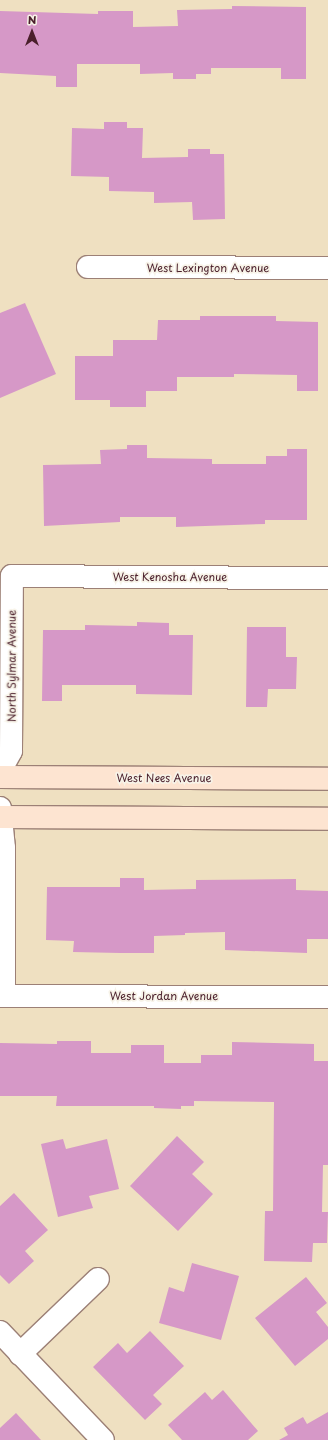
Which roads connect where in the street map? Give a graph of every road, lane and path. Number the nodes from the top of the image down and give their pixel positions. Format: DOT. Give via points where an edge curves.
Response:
graph roads {
  1 [pos="88,268"];
  2 [pos="328,268"];
  3 [pos="328,578"];
  4 [pos="6,582"];
  5 [pos="0,771"];
  6 [pos="0,777"];
  7 [pos="328,779"];
  8 [pos="0,814"];
  9 [pos="328,819"];
  10 [pos="2,996"];
  11 [pos="328,996"];
  12 [pos="98,1279"];
  13 [pos="0,1332"];
  14 [pos="20,1354"];
  15 [pos="103,1440"];
  1 -- 2 [label="street, West Lexington Avenue"];
  3 -- 4 [label="street, West Kenosha Avenue"];
  4 -- 5 [label="street, North Sylmar Avenue" via="11,751"];
  6 -- 7 [label="main road, West Nees Avenue"];
  8 -- 9 [label="main road"];
  8 -- 10 [label="street" via="4,848"];
  10 -- 11 [label="street, West Jordan Avenue"];
  12 -- 14 [label="street"];
  13 -- 14 [label="street"];
  14 -- 15 [label="street"];
}
